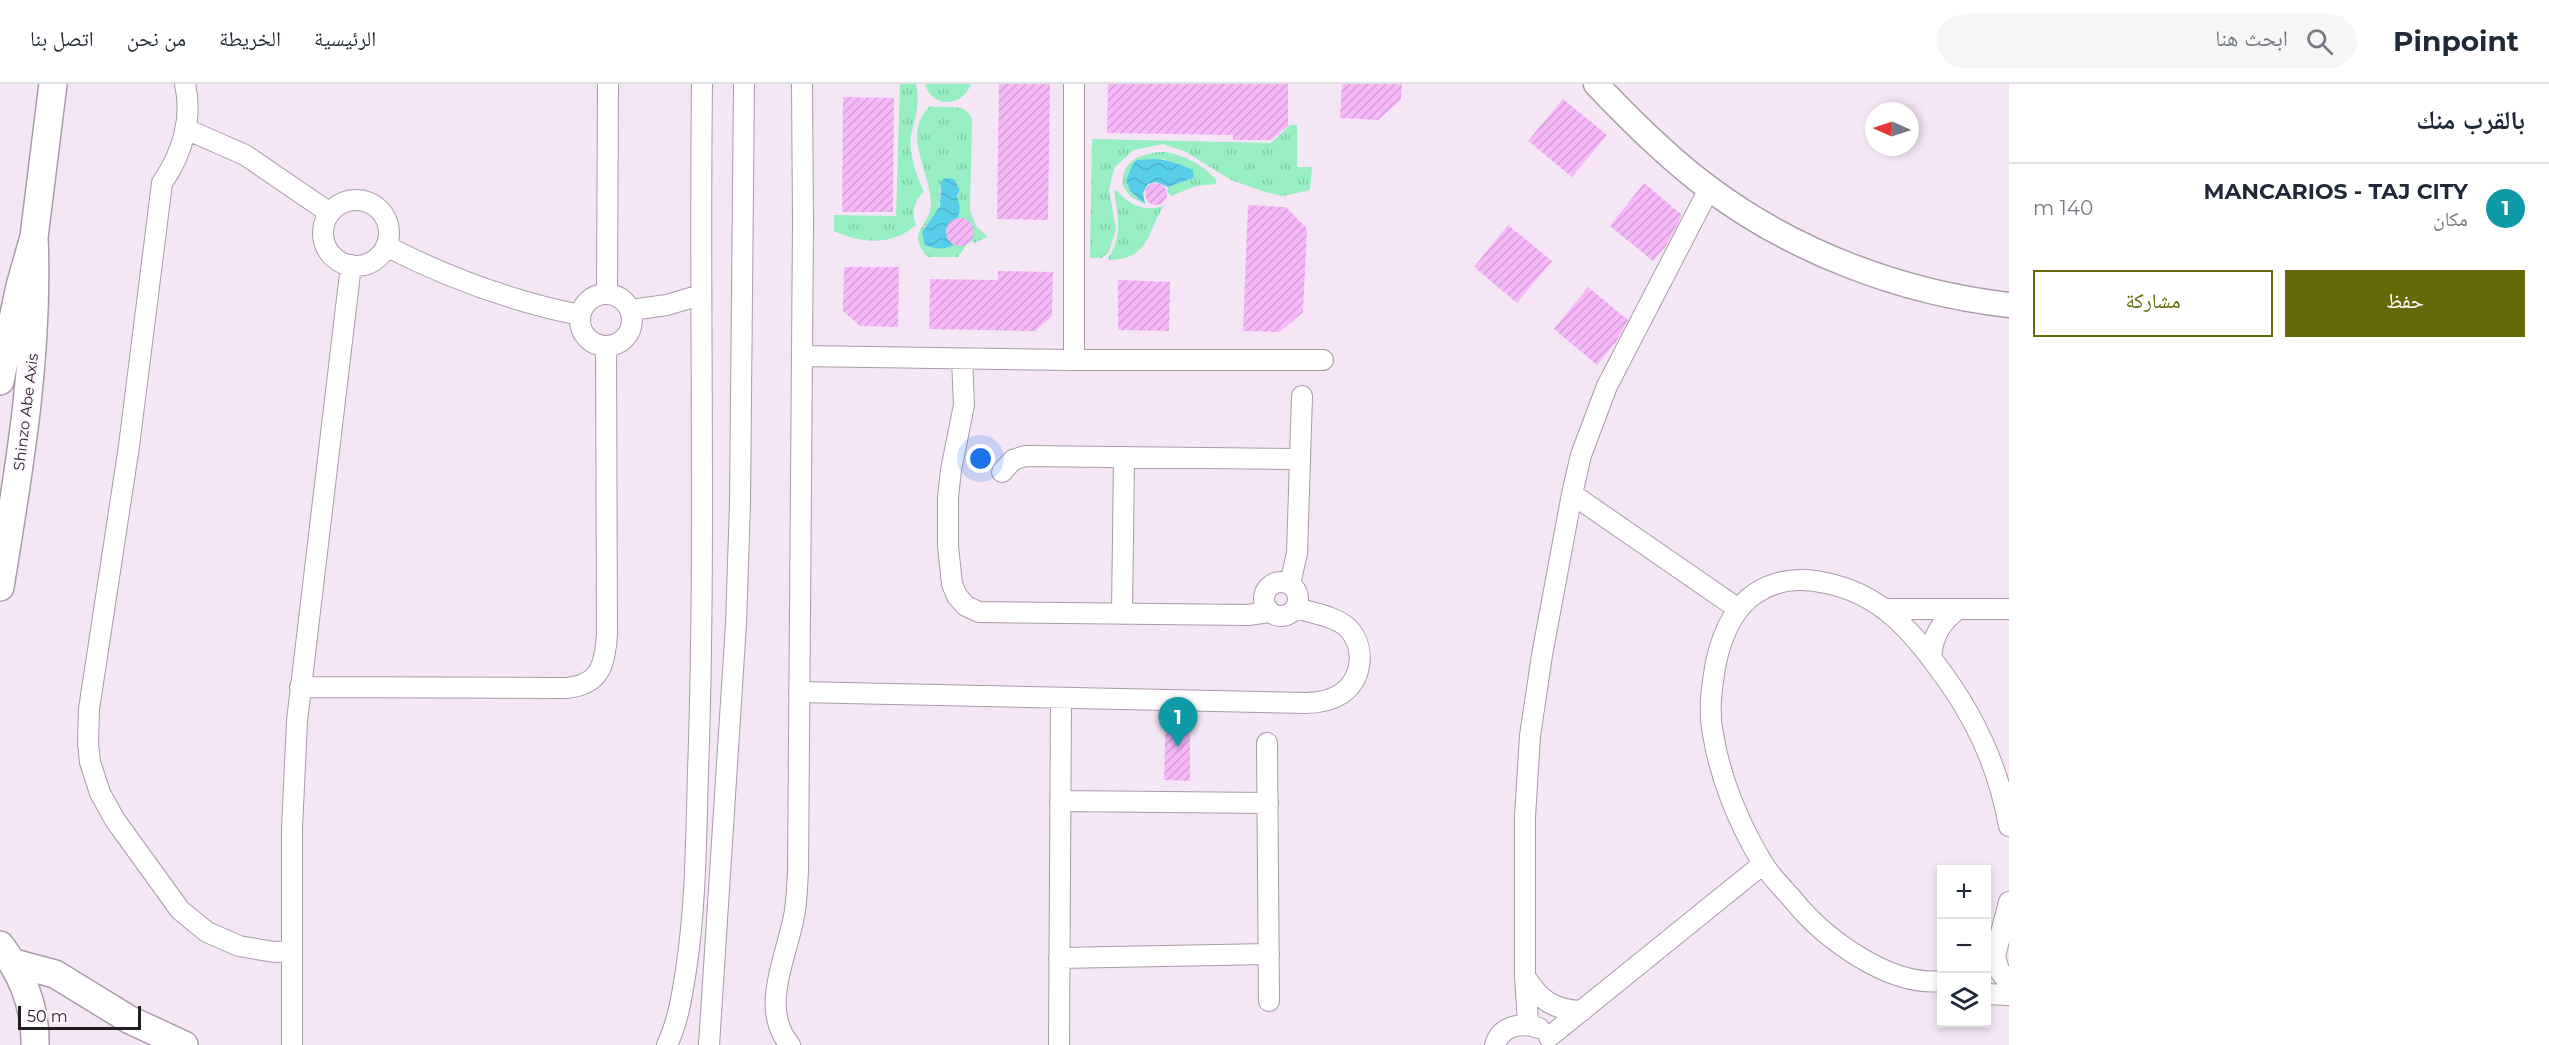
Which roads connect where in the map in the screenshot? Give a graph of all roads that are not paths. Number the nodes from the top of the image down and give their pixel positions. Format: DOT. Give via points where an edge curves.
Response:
graph roads {
  1 [pos="53,84"];
  2 [pos="185,84"];
  3 [pos="608,84"];
  4 [pos="702,84"];
  5 [pos="744,84"];
  6 [pos="802,84"];
  7 [pos="1074,84"];
  8 [pos="1596,84"];
  9 [pos="186,129"];
  10 [pos="1709,189"];
  11 [pos="330,213"];
  12 [pos="34,237"];
  13 [pos="386,246"];
  14 [pos="351,265"];
  15 [pos="607,293"];
  16 [pos="700,295"];
  17 [pos="2009,305"];
  18 [pos="631,310"];
  19 [pos="580,315"];
  20 [pos="606,346"];
  21 [pos="802,356"];
  22 [pos="962,359"];
  23 [pos="1074,360"];
  24 [pos="1323,360"];
  25 [pos="0,381"];
  26 [pos="1302,396"];
  27 [pos="1124,457"];
  28 [pos="1300,459"];
  29 [pos="1002,471"];
  30 [pos="1572,494"];
  31 [pos="1290,584"];
  32 [pos="0,586"];
  33 [pos="1296,608"];
  34 [pos="1737,608"];
  35 [pos="1887,609"];
  36 [pos="1958,609"];
  37 [pos="2009,609"];
  38 [pos="1269,612"];
  39 [pos="1122,614"];
  40 [pos="1931,657"];
  41 [pos="300,687"];
  42 [pos="799,692"];
  43 [pos="1061,699"];
  44 [pos="1267,743"];
  45 [pos="1060,801"];
  46 [pos="1268,803"];
  47 [pos="2009,826"];
  48 [pos="1763,864"];
  49 [pos="2009,902"];
  50 [pos="291,951"];
  51 [pos="7,954"];
  52 [pos="1269,954"];
  53 [pos="1059,958"];
  54 [pos="1991,959"];
  55 [pos="1526,976"];
  56 [pos="1937,983"];
  57 [pos="2009,983"];
  58 [pos="1991,994"];
  59 [pos="2009,995"];
  60 [pos="1269,1001"];
  61 [pos="1582,1011"];
  62 [pos="1528,1024"];
  63 [pos="1551,1041"];
  64 [pos="35,1045"];
  65 [pos="184,1045"];
  66 [pos="292,1045"];
  67 [pos="667,1045"];
  68 [pos="709,1045"];
  69 [pos="790,1045"];
  70 [pos="1059,1045"];
  71 [pos="1495,1045"];
  1 -- 12 [label="main road, Shinzo Abe Axis"];
  2 -- 9 [label="street"];
  3 -- 15 [label="street"];
  4 -- 16 [label="street"];
  5 -- 68 [label="street" via="736,624"];
  6 -- 21 [label="street"];
  7 -- 23 [label="street"];
  8 -- 10 [label="street"];
  9 -- 11 [label="street" via="245,155"];
  9 -- 50 [label="street" via="178,157 162,183 129,446 89,709 89,753 94,779 107,807 180,910 223,940 256,950"];
  10 -- 17 [label="street" via="1782,235 1826,256 1916,287"];
  10 -- 30 [label="street" via="1607,386 1584,445"];
  11 -- 13 [label="street" via="350,201 372,205 387,223"];
  11 -- 14 [label="street" via="324,228 326,245 335,258"];
  12 -- 25 [label="main road, Shinzo Abe Axis"];
  12 -- 32 [label="main road, Shinzo Abe Axis" via="35,320 29,394"];
  13 -- 14 [label="street" via="368,264"];
  13 -- 19 [label="street" via="500,295"];
  14 -- 41 [label="street"];
  15 -- 18 [label="street" via="621,298"];
  15 -- 19 [label="street" via="593,297"];
  16 -- 18 [label="street"];
  16 -- 67 [label="street" via="703,575 693,908 683,987"];
  18 -- 20 [label="street" via="632,324 626,338"];
  19 -- 20 [label="street" via="586,337"];
  20 -- 41 [label="street" via="607,634 606,652 597,674 587,684 566,688"];
  21 -- 22 [label="street"];
  21 -- 42 [label="street"];
  22 -- 23 [label="street"];
  22 -- 39 [label="street" via="964,405 948,497 950,564 957,596 979,612"];
  23 -- 24 [label="street"];
  26 -- 28 [label="street"];
  27 -- 28 [label="street"];
  27 -- 29 [label="street" via="1025,456 1013,460"];
  27 -- 39 [label="street"];
  28 -- 31 [label="street" via="1297,553"];
  30 -- 34 [label="street"];
  30 -- 55 [label="street" via="1530,736 1525,817"];
  31 -- 33 [label="street" via="1297,592"];
  31 -- 38 [label="street" via="1280,582 1267,588 1263,598"];
  33 -- 38 [label="street" via="1283,617"];
  33 -- 43 [label="street" via="1337,621 1355,638 1360,662 1357,675 1351,686 1330,700 1305,703"];
  34 -- 35 [label="street" via="1757,591 1782,582 1808,579 1868,597"];
  34 -- 48 [label="street" via="1719,647 1711,690 1712,733 1742,826"];
  35 -- 36 [label="street"];
  35 -- 40 [label="street"];
  36 -- 37 [label="street"];
  36 -- 40 [label="street" via="1938,629"];
  38 -- 39 [label="street"];
  40 -- 47 [label="street" via="1977,725 1993,763"];
  41 -- 50 [label="street" via="292,830"];
  42 -- 43 [label="street"];
  42 -- 69 [label="street" via="798,871 794,918 775,1004 777,1022"];
  43 -- 45 [label="street"];
  44 -- 46 [label="street"];
  45 -- 46 [label="street"];
  45 -- 53 [label="street"];
  46 -- 52 [label="street"];
  48 -- 56 [label="street" via="1802,911 1841,944 1900,977"];
  48 -- 61 [label="street"];
  49 -- 54 [label="street"];
  50 -- 66 [label="street"];
  51 -- 64 [label="main road" via="25,985 32,1008"];
  51 -- 65 [label="main road" via="55,974 130,1020"];
  52 -- 53 [label="street"];
  52 -- 60 [label="street"];
  53 -- 70 [label="street"];
  54 -- 57 [label="street"];
  55 -- 61 [label="street" via="1534,992 1548,1004 1564,1011"];
  55 -- 62 [label="street"];
  58 -- 59 [label="street"];
  61 -- 63 [label="street"];
  62 -- 63 [label="street" via="1540,1028"];
  62 -- 71 [label="street" via="1504,1031"];
}
